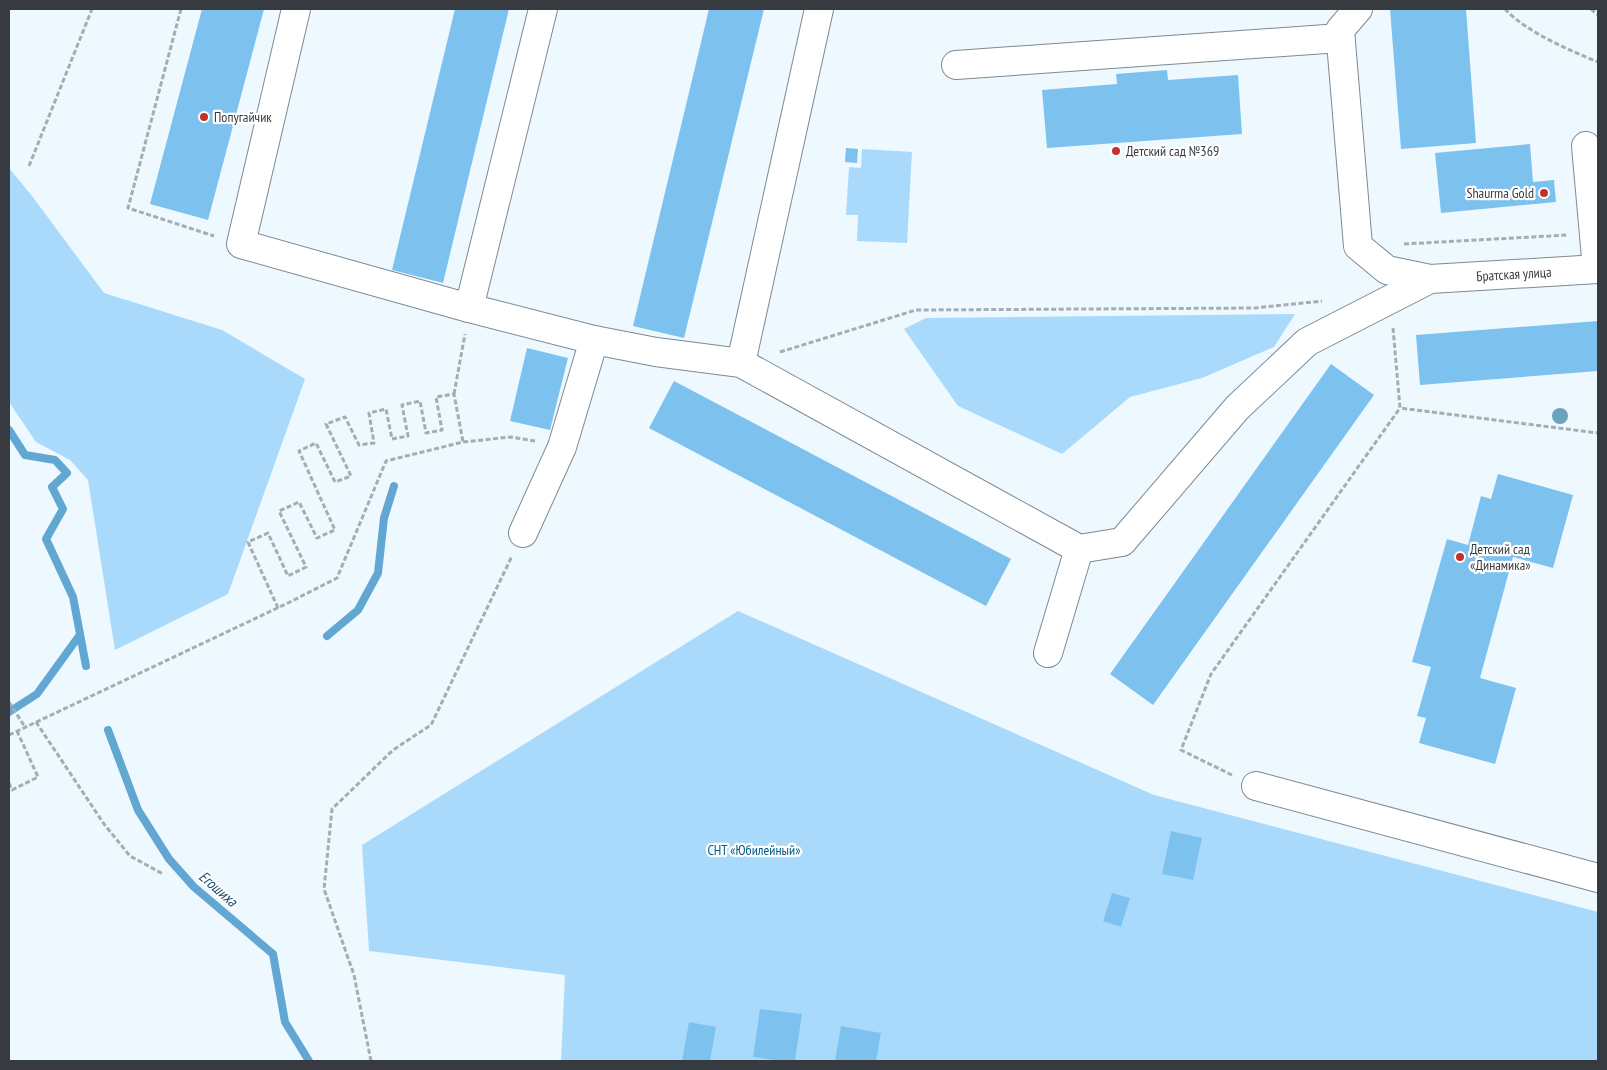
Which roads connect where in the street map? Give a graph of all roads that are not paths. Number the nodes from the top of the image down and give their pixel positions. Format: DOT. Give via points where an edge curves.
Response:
graph roads {
  1 [pos="296,9"];
  2 [pos="543,9"];
  3 [pos="819,9"];
  4 [pos="1358,9"];
  5 [pos="1340,38"];
  6 [pos="956,65"];
  7 [pos="1586,146"];
  8 [pos="1598,269"];
  9 [pos="1430,279"];
  10 [pos="469,308"];
  11 [pos="594,340"];
  12 [pos="741,363"];
  13 [pos="523,532"];
  14 [pos="1079,549"];
  15 [pos="1048,653"];
  16 [pos="1256,786"];
  17 [pos="1598,878"];
  1 -- 10 [label="lane" via="241,244"];
  2 -- 10 [label="lane"];
  3 -- 12 [label="lane"];
  4 -- 5 [label="lane" via="1340,30"];
  5 -- 6 [label="lane"];
  5 -- 9 [label="lane" via="1358,246 1387,270"];
  7 -- 8 [label="lane"];
  8 -- 9 [label="lane, Братская улица"];
  9 -- 14 [label="lane" via="1308,342 1237,408 1122,542"];
  10 -- 11 [label="lane"];
  11 -- 12 [label="lane"];
  11 -- 13 [label="lane" via="562,447"];
  12 -- 14 [label="lane"];
  14 -- 15 [label="lane"];
  16 -- 17 [label="lane"];
}
